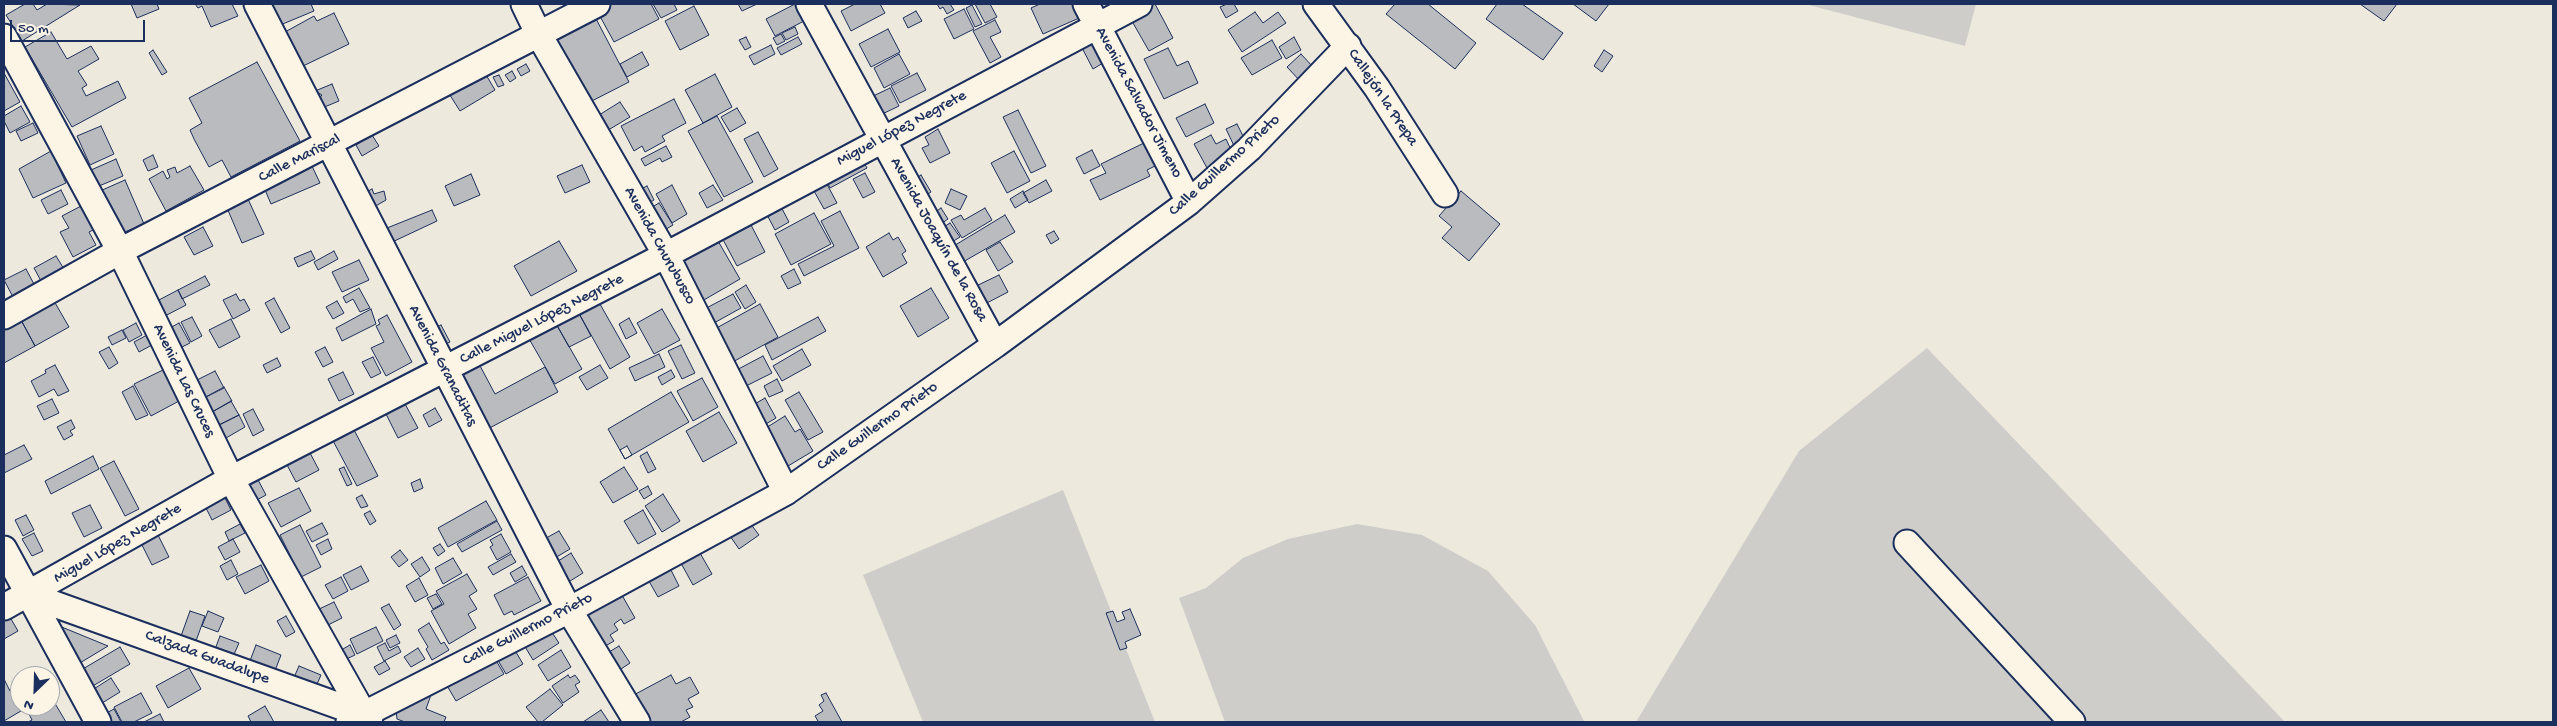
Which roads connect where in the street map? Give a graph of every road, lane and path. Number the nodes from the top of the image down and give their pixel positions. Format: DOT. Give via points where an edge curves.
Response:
graph roads {
  1 [pos="257,4"];
  2 [pos="524,4"];
  3 [pos="597,4"];
  4 [pos="809,4"];
  5 [pos="1086,4"];
  6 [pos="1139,4"];
  7 [pos="1316,4"];
  8 [pos="1098,26"];
  9 [pos="539,35"];
  10 [pos="4,37"];
  11 [pos="1348,46"];
  12 [pos="882,139"];
  13 [pos="329,144"];
  14 [pos="1445,194"];
  15 [pos="1190,202"];
  16 [pos="120,251"];
  17 [pos="666,255"];
  18 [pos="4,316"];
  19 [pos="995,345"];
  20 [pos="444,371"];
  21 [pos="231,479"];
  22 [pos="786,492"];
  23 [pos="1907,543"];
  24 [pos="4,550"];
  25 [pos="29,595"];
  26 [pos="4,608"];
  27 [pos="569,610"];
  28 [pos="366,720"];
  29 [pos="98,722"];
  30 [pos="638,722"];
  31 [pos="2072,722"];
  1 -- 13 [label="street, Avenida Granaditas"];
  2 -- 9 [label="street, Avenida Churubusco"];
  3 -- 9 [label="street, Calle Mariscal"];
  4 -- 12 [label="street, Avenida Joaquín de la Rosa"];
  5 -- 8 [label="street, Avenida Salvador Jimeno"];
  6 -- 8 [label="street, Miguel López Negrete"];
  7 -- 11 [label="street, Callejón la Prepa"];
  8 -- 12 [label="street, Miguel López Negrete"];
  8 -- 15 [label="street, Avenida Salvador Jimeno"];
  9 -- 13 [label="street, Calle Mariscal"];
  9 -- 17 [label="street, Avenida Churubusco"];
  10 -- 16 [label="street, Avenida Las Cruces"];
  11 -- 14 [label="street, Callejón la Prepa"];
  11 -- 15 [label="street, Calle Guillermo Prieto" via="1249,149"];
  12 -- 17 [label="street, Miguel López Negrete"];
  12 -- 19 [label="street, Avenida Joaquín de la Rosa"];
  13 -- 16 [label="street, Calle Mariscal"];
  13 -- 20 [label="street, Avenida Granaditas"];
  15 -- 19 [label="street, Calle Guillermo Prieto"];
  16 -- 18 [label="street, Calle Mariscal"];
  16 -- 21 [label="street, Avenida Las Cruces"];
  17 -- 20 [label="street, Calle Miguel López Negrete"];
  17 -- 22 [label="street, Avenida Churubusco"];
  19 -- 22 [label="street, Calle Guillermo Prieto"];
  20 -- 21 [label="street, Calle Miguel López Negrete"];
  20 -- 27 [label="street, Avenida Granaditas"];
  21 -- 25 [label="street, Miguel López Negrete"];
  21 -- 28 [label="street, Avenida Las Cruces"];
  22 -- 27 [label="street, Calle Guillermo Prieto"];
  23 -- 31 [label="street"];
  24 -- 25 [label="street"];
  25 -- 26 [label="street, Miguel López Negrete"];
  25 -- 28 [label="street, Calzada Guadalupe"];
  25 -- 29 [label="street"];
  27 -- 28 [label="street, Calle Guillermo Prieto"];
  27 -- 30 [label="street, Avenida Granaditas"];
}
